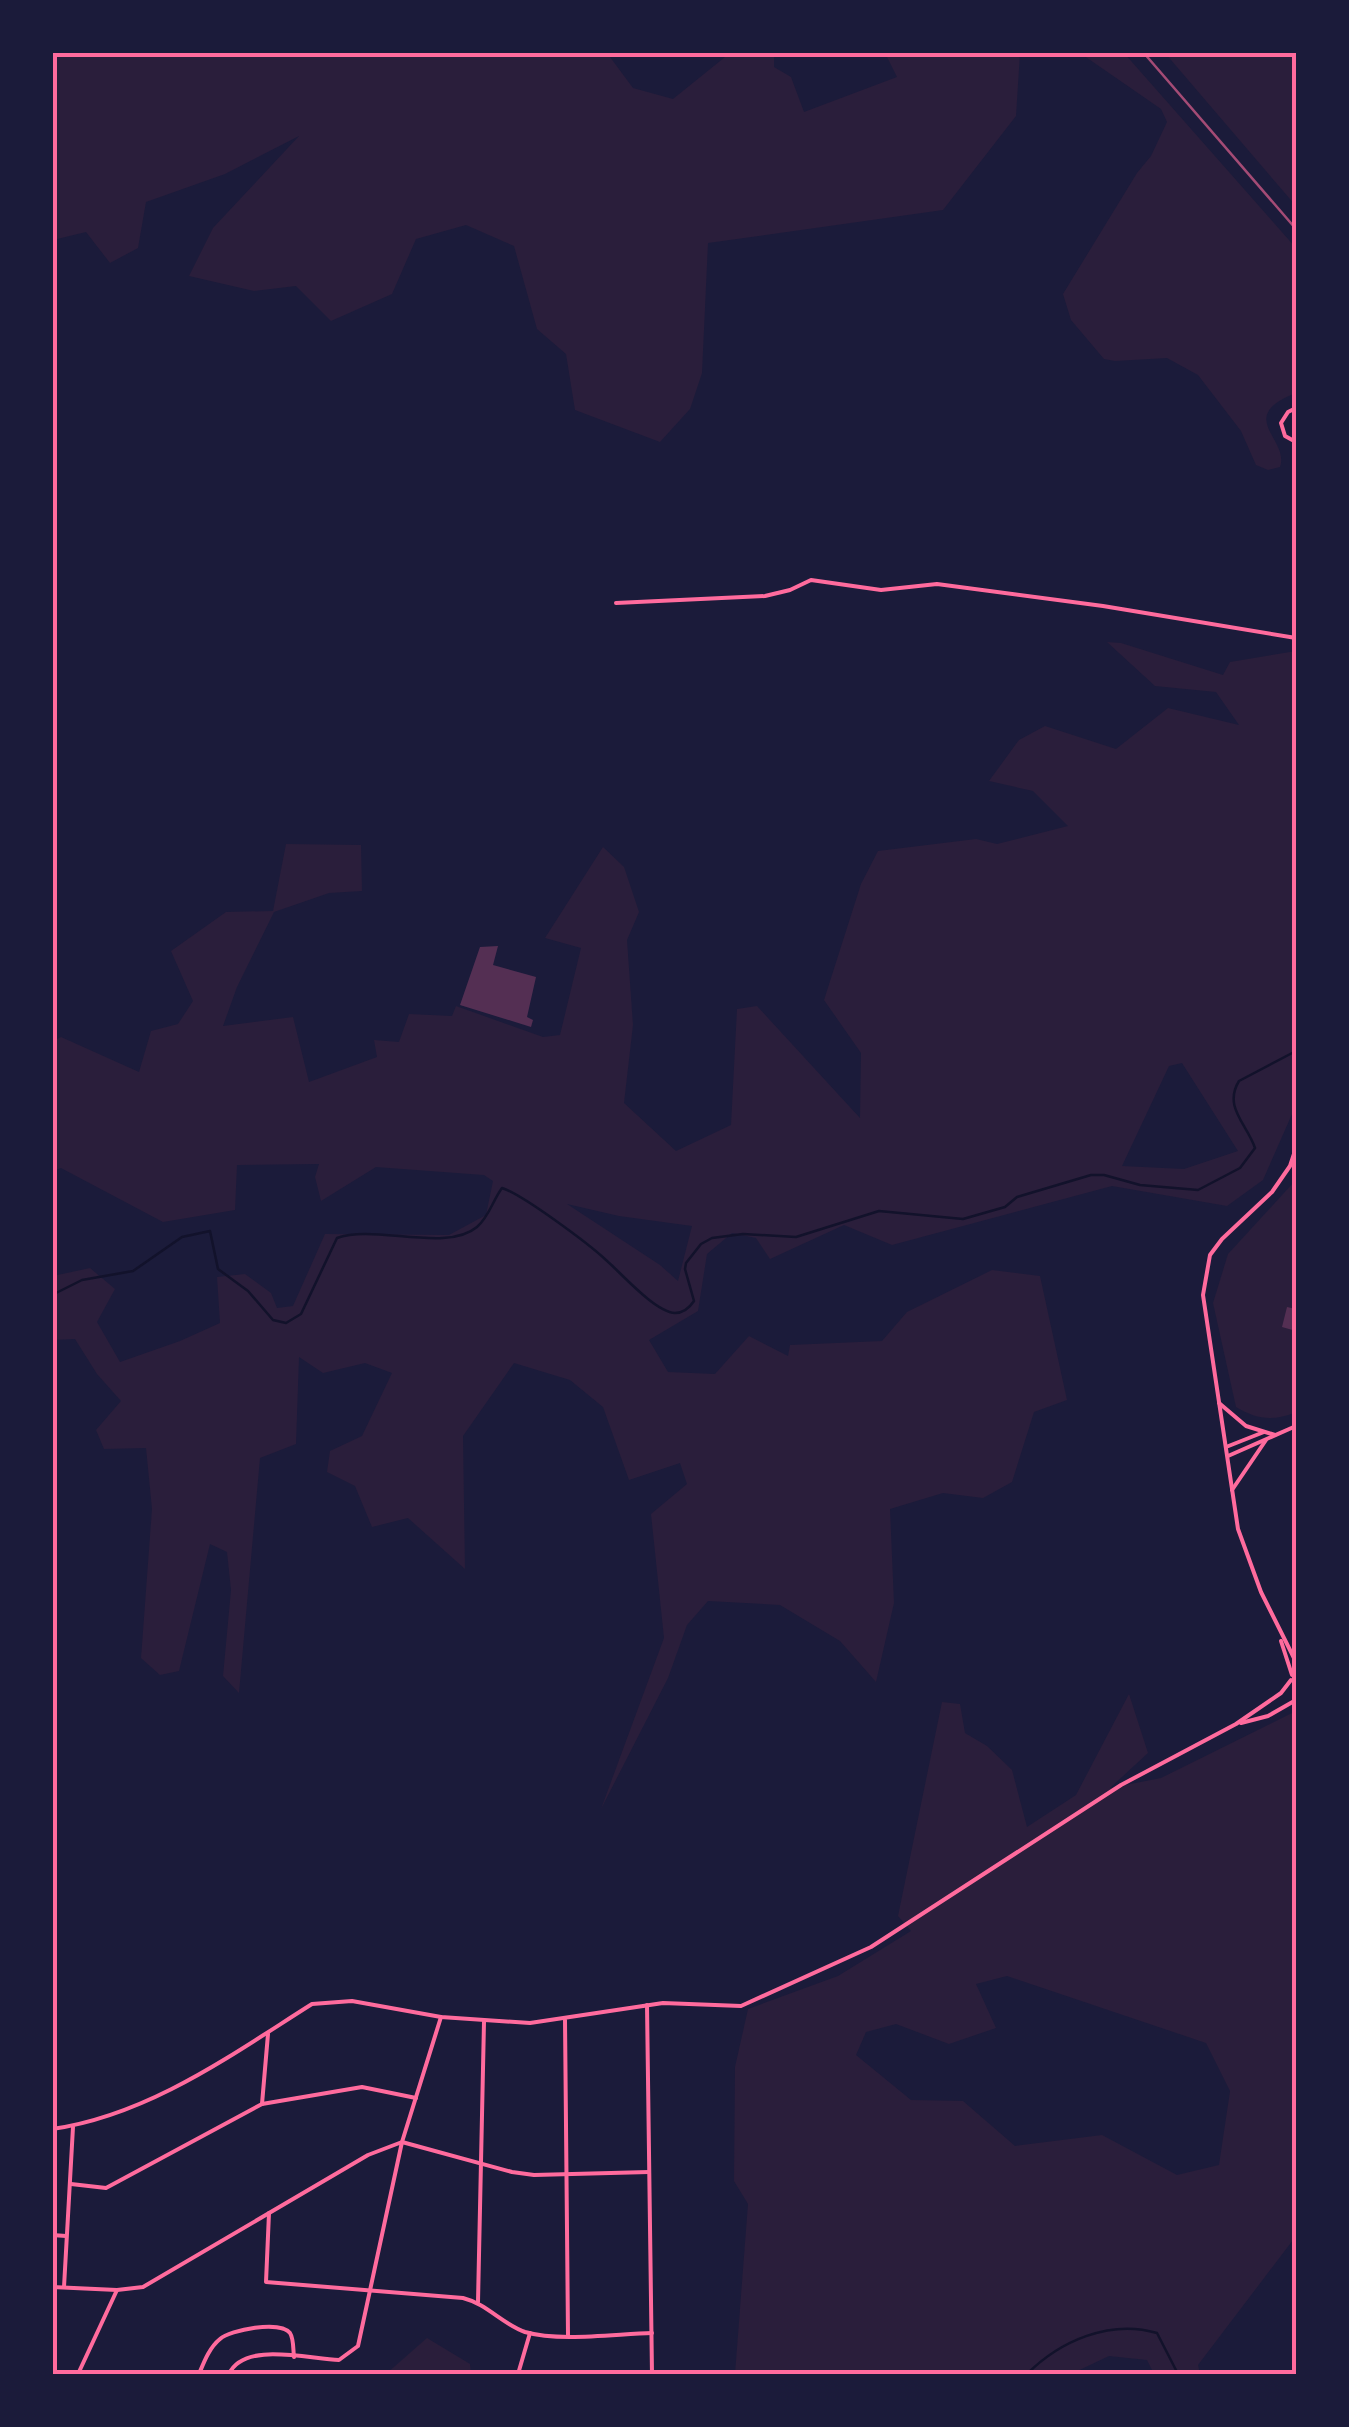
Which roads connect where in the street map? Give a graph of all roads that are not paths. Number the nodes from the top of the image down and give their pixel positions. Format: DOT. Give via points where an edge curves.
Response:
graph roads {
  1 [pos="1296,408"];
  2 [pos="1296,442"];
  3 [pos="616,603"];
  4 [pos="1296,638"];
  5 [pos="1296,1148"];
  6 [pos="1218,1402"];
  7 [pos="1296,1426"];
  8 [pos="1264,1432"];
  9 [pos="1274,1435"];
  10 [pos="1266,1439"];
  11 [pos="1226,1447"];
  12 [pos="1228,1456"];
  13 [pos="1232,1490"];
  14 [pos="1278,1632"];
  15 [pos="1296,1662"];
  16 [pos="1296,1669"];
  17 [pos="1291,1677"];
  18 [pos="1296,1688"];
  19 [pos="1296,1700"];
  20 [pos="1236,1724"];
  21 [pos="647,2005"];
  22 [pos="441,2016"];
  23 [pos="564,2018"];
  24 [pos="484,2021"];
  25 [pos="269,2031"];
  26 [pos="416,2098"];
  27 [pos="262,2104"];
  28 [pos="73,2126"];
  29 [pos="52,2128"];
  30 [pos="402,2142"];
  31 [pos="480,2162"];
  32 [pos="648,2172"];
  33 [pos="566,2176"];
  34 [pos="70,2184"];
  35 [pos="269,2213"];
  36 [pos="52,2235"];
  37 [pos="66,2236"];
  38 [pos="52,2287"];
  39 [pos="64,2287"];
  40 [pos="117,2290"];
  41 [pos="368,2291"];
  42 [pos="478,2302"];
  43 [pos="530,2333"];
  44 [pos="652,2333"];
  45 [pos="568,2335"];
  46 [pos="294,2357"];
  47 [pos="78,2374"];
  48 [pos="198,2374"];
  49 [pos="229,2374"];
  50 [pos="518,2374"];
  51 [pos="652,2374"];
  1 -- 2 [label="street" via="1284,415 1281,429"];
  3 -- 4 [label="street" via="766,596 812,580 881,590 938,584"];
  5 -- 6 [label="street" via="1272,1192 1222,1238 1204,1273"];
  6 -- 8 [label="street"];
  6 -- 11 [label="street"];
  7 -- 9 [label="street"];
  8 -- 9 [label="street"];
  8 -- 11 [label="street"];
  9 -- 10 [label="street"];
  10 -- 12 [label="street"];
  10 -- 13 [label="street"];
  11 -- 12 [label="street"];
  12 -- 13 [label="street"];
  13 -- 14 [label="street" via="1248,1564"];
  14 -- 15 [label="street"];
  14 -- 17 [label="street"];
  16 -- 17 [label="street"];
  17 -- 18 [label="street"];
  17 -- 20 [label="street" via="1281,1693"];
  19 -- 20 [label="street"];
  20 -- 21 [label="street" via="1121,1785 871,1947 741,2006"];
  21 -- 23 [label="street"];
  21 -- 32 [label="street"];
  22 -- 24 [label="street"];
  22 -- 25 [label="street" via="329,2001"];
  22 -- 26 [label="street"];
  23 -- 24 [label="street"];
  23 -- 33 [label="street"];
  24 -- 31 [label="street"];
  25 -- 27 [label="street"];
  25 -- 28 [label="street" via="127,2110"];
  26 -- 27 [label="street" via="362,2087"];
  26 -- 30 [label="street"];
  27 -- 34 [label="street" via="106,2188"];
  28 -- 29 [label="street"];
  28 -- 34 [label="street"];
  30 -- 31 [label="street"];
  30 -- 35 [label="street"];
  30 -- 41 [label="street"];
  31 -- 33 [label="street"];
  31 -- 42 [label="street"];
  32 -- 33 [label="street"];
  32 -- 44 [label="street"];
  33 -- 45 [label="street"];
  34 -- 37 [label="street"];
  35 -- 40 [label="street" via="144,2287"];
  35 -- 41 [label="street" via="266,2282"];
  36 -- 37 [label="street"];
  37 -- 39 [label="street"];
  38 -- 39 [label="street"];
  39 -- 40 [label="street"];
  40 -- 47 [label="street"];
  41 -- 42 [label="street"];
  41 -- 46 [label="street" via="358,2346 350,2354 339,2360"];
  42 -- 43 [label="street"];
  43 -- 45 [label="street"];
  43 -- 50 [label="street"];
  44 -- 45 [label="street"];
  44 -- 51 [label="street"];
  46 -- 48 [label="street" via="286,2329 238,2331 223,2335"];
  46 -- 49 [label="street" via="256,2354"];
}
